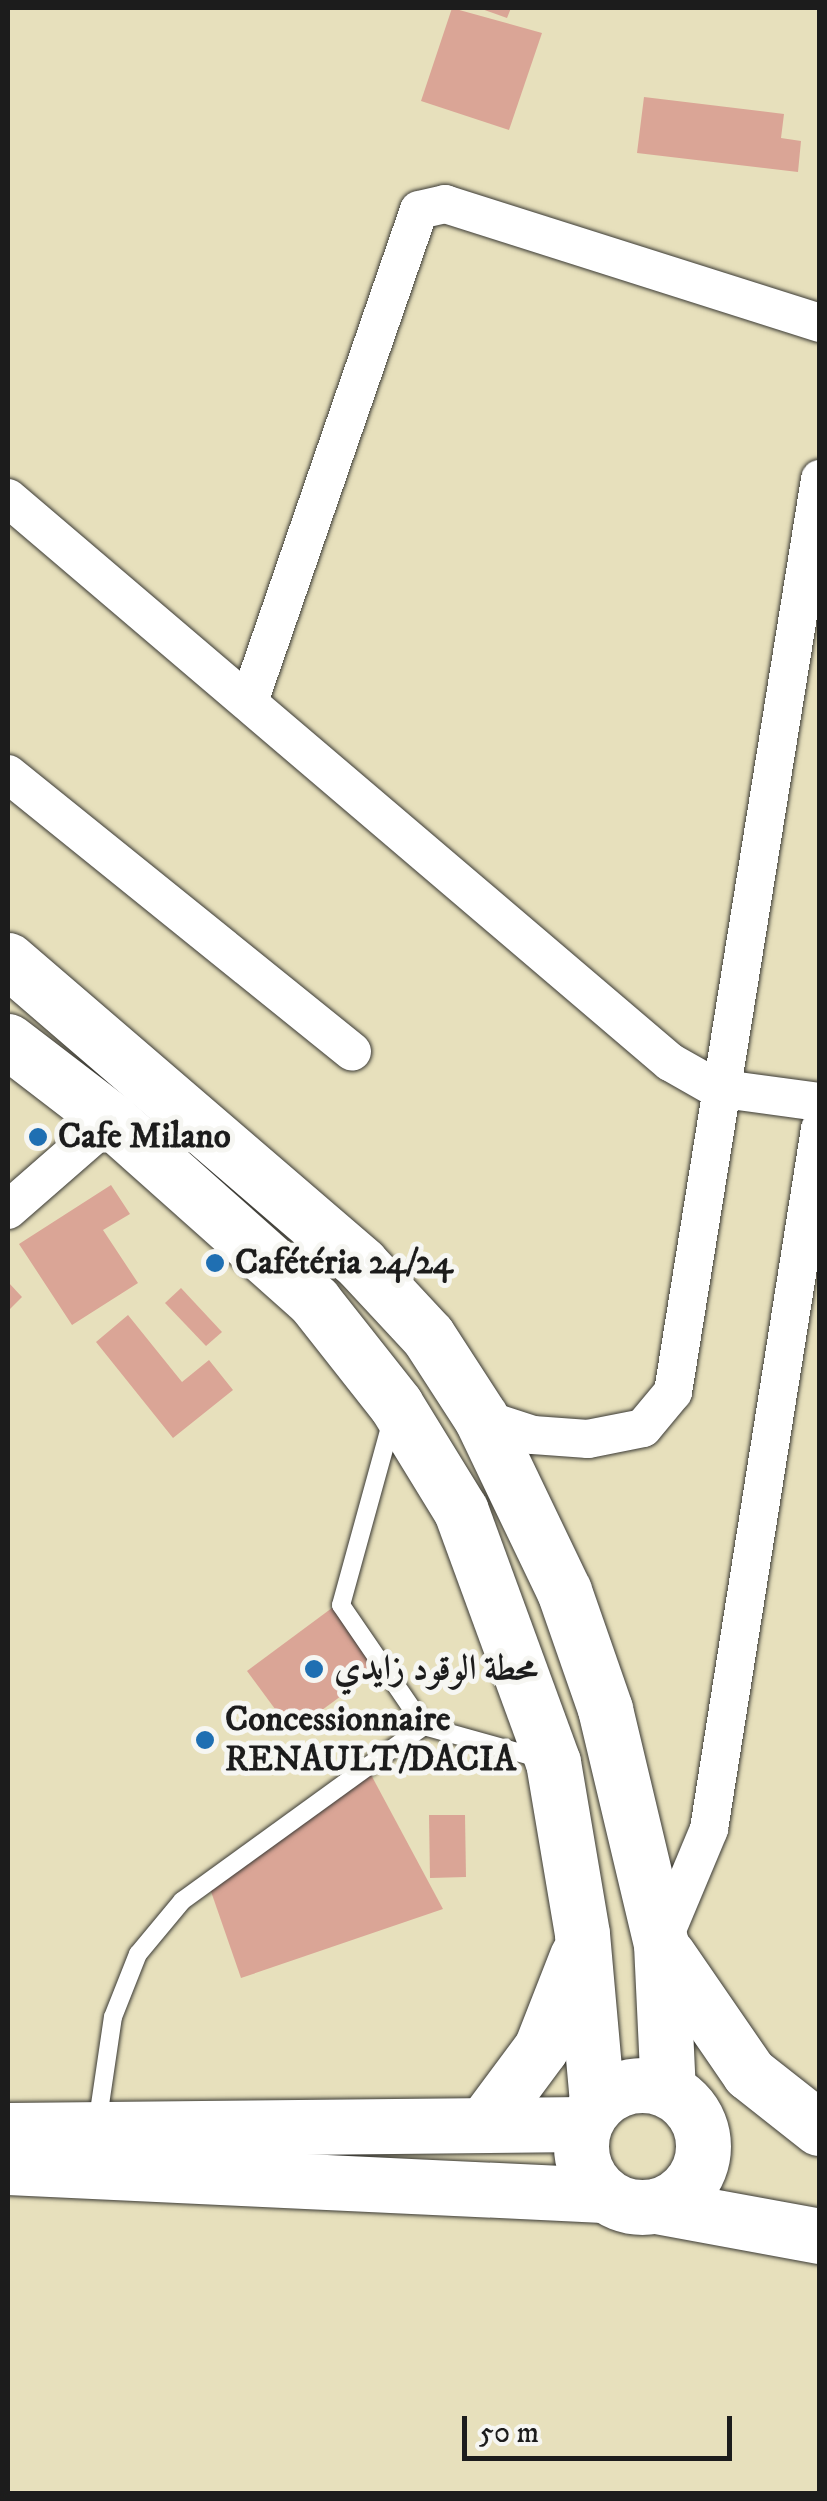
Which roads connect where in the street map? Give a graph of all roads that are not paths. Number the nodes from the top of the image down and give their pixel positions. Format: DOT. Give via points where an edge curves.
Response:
graph roads {
  1 [pos="820,323"];
  2 [pos="820,478"];
  3 [pos="8,498"];
  4 [pos="250,696"];
  5 [pos="8,774"];
  6 [pos="8,960"];
  7 [pos="8,1041"];
  8 [pos="352,1052"];
  9 [pos="716,1088"];
  10 [pos="820,1102"];
  11 [pos="112,1120"];
  12 [pos="820,1129"];
  13 [pos="8,1210"];
  14 [pos="396,1405"];
  15 [pos="481,1418"];
  16 [pos="424,1726"];
  17 [pos="553,1762"];
  18 [pos="582,1934"];
  19 [pos="662,1944"];
  20 [pos="679,2098"];
  21 [pos="591,2113"];
  22 [pos="486,2122"];
  23 [pos="819,2128"];
  24 [pos="8,2130"];
  25 [pos="96,2130"];
  26 [pos="8,2167"];
  27 [pos="604,2195"];
  28 [pos="656,2206"];
  29 [pos="820,2236"];
  1 -- 4 [label="street" via="446,204 419,210"];
  2 -- 9 [label="street"];
  3 -- 4 [label="street"];
  4 -- 9 [label="street" via="649,1045"];
  5 -- 8 [label="street"];
  6 -- 15 [label="main road" via="362,1264 428,1336"];
  7 -- 11 [label="main road"];
  9 -- 10 [label="street"];
  9 -- 15 [label="street" via="673,1392 662,1412 643,1428 588,1439 533,1436"];
  11 -- 13 [label="street"];
  11 -- 14 [label="main road" via="314,1301"];
  12 -- 19 [label="street" via="709,1829"];
  14 -- 16 [label="lane" via="341,1605"];
  14 -- 17 [label="main road" via="496,1588"];
  15 -- 19 [label="main road" via="588,1658"];
  16 -- 17 [label="lane"];
  16 -- 25 [label="lane" via="182,1901 138,1954 113,2017"];
  17 -- 18 [label="main road"];
  18 -- 21 [label="main road"];
  18 -- 22 [label="main road" via="542,2048"];
  19 -- 20 [label="main road"];
  19 -- 23 [label="main road" via="749,2073"];
  20 -- 21 [label="main road" via="630,2085"];
  20 -- 23 [label="main road"];
  20 -- 28 [label="main road" via="701,2166 676,2198"];
  21 -- 22 [label="main road"];
  21 -- 27 [label="main road" via="582,2162"];
  22 -- 25 [label="main road"];
  24 -- 25 [label="main road"];
  26 -- 27 [label="main road"];
  27 -- 28 [label="main road"];
  28 -- 29 [label="main road"];
}
